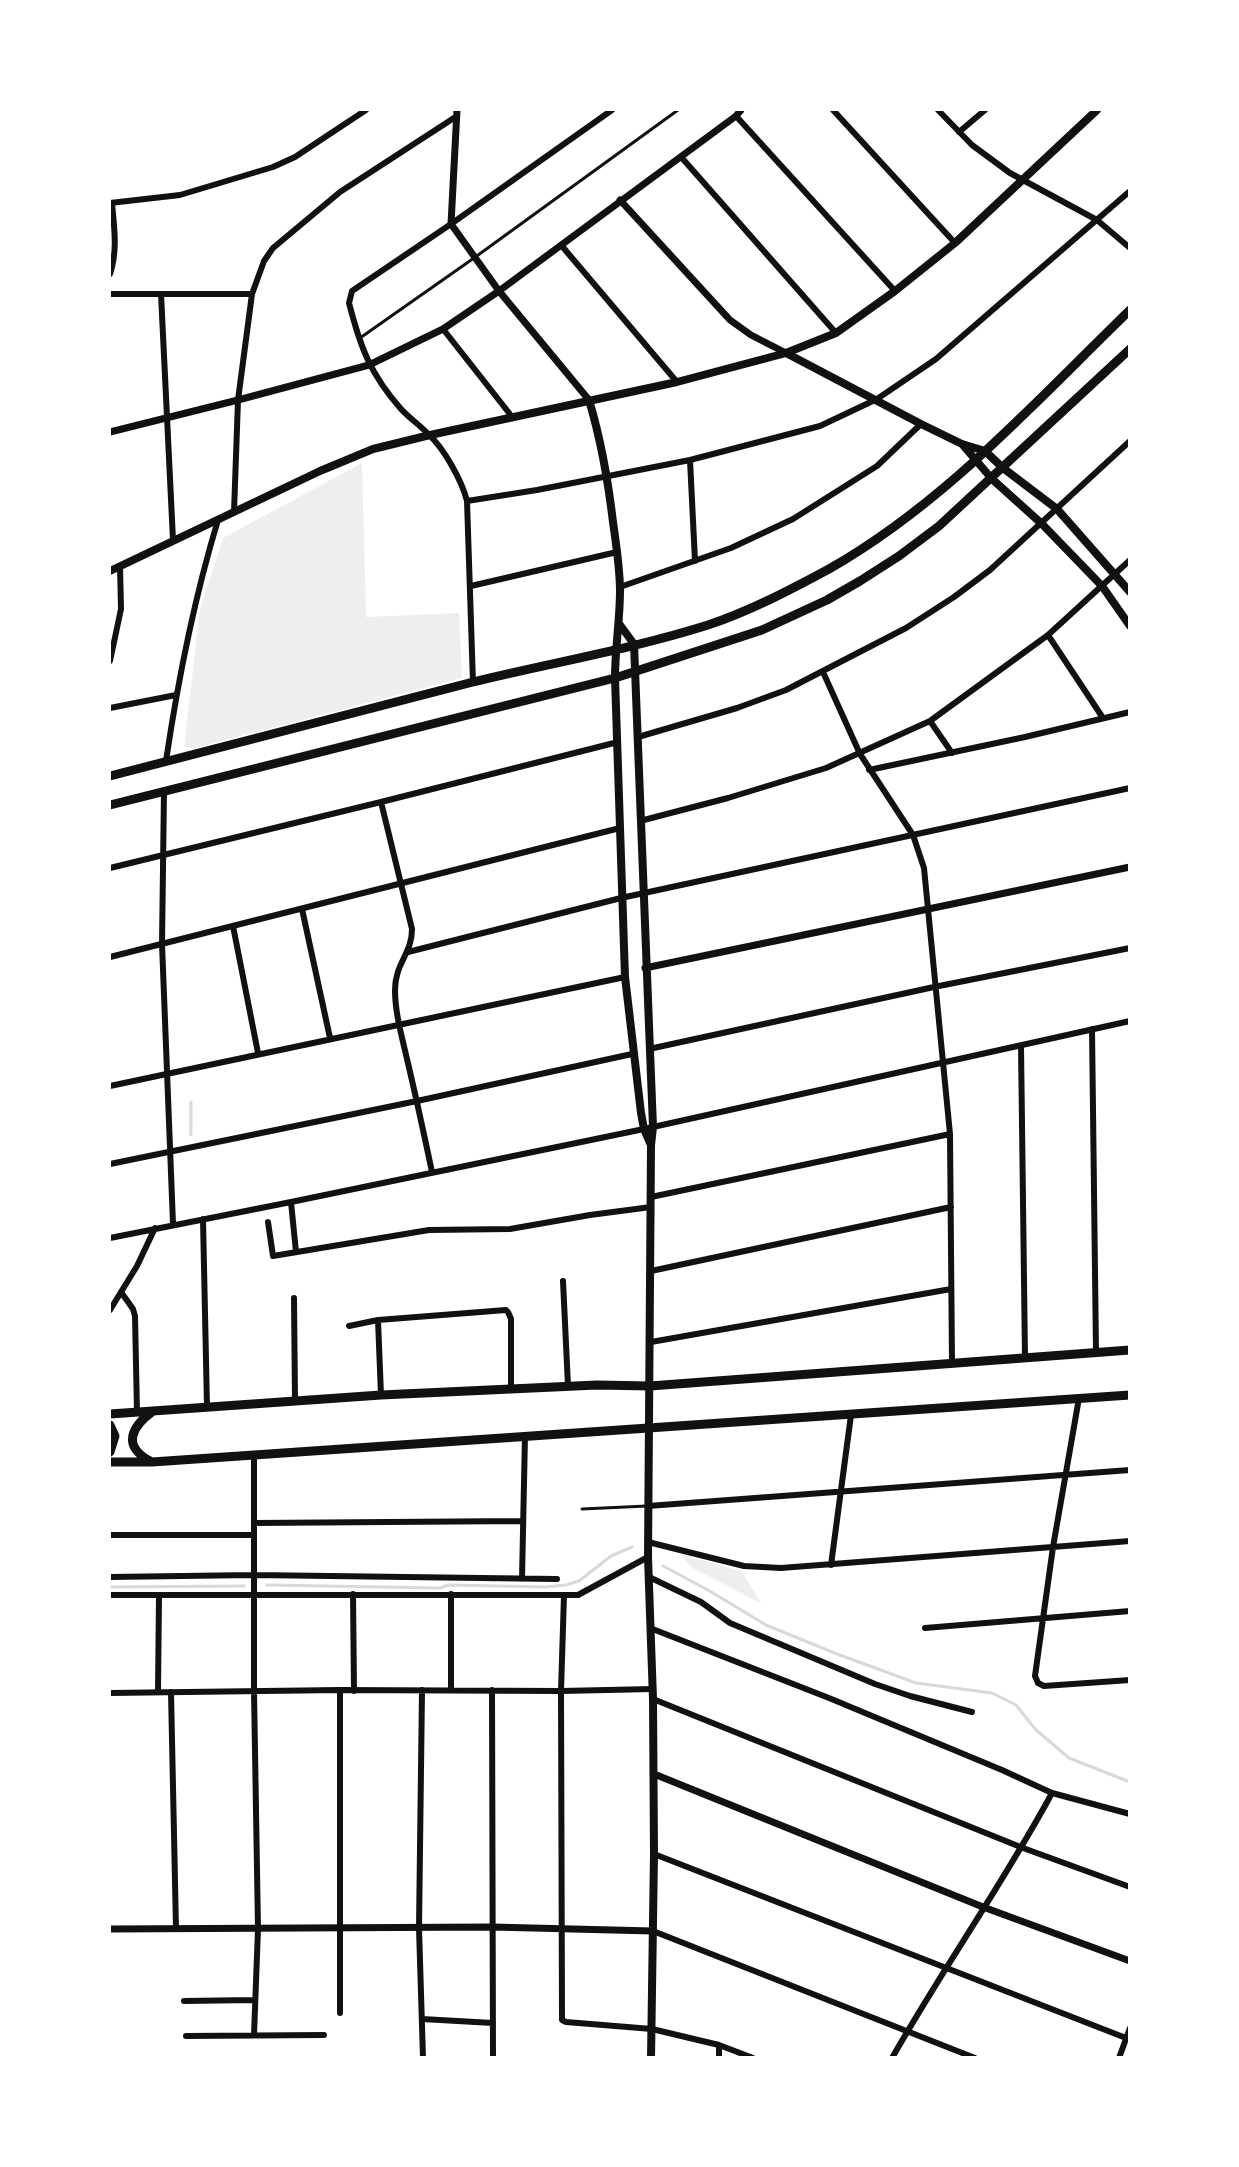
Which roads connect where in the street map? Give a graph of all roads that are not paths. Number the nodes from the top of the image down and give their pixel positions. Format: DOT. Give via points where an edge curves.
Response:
graph roads {
  1 [pos="366,110"];
  2 [pos="612,110"];
  3 [pos="678,110"];
  4 [pos="741,110"];
  5 [pos="833,110"];
  6 [pos="938,110"];
  7 [pos="985,110"];
  8 [pos="1097,110"];
  9 [pos="457,113"];
  10 [pos="736,116"];
  11 [pos="958,132"];
  12 [pos="682,158"];
  13 [pos="1021,180"];
  14 [pos="1130,191"];
  15 [pos="620,200"];
  16 [pos="111,203"];
  17 [pos="1097,220"];
  18 [pos="452,224"];
  19 [pos="955,243"];
  20 [pos="561,245"];
  21 [pos="1130,248"];
  22 [pos="474,258"];
  23 [pos="110,274"];
  24 [pos="500,291"];
  25 [pos="895,291"];
  26 [pos="110,294"];
  27 [pos="161,294"];
  28 [pos="252,294"];
  29 [pos="1130,310"];
  30 [pos="443,329"];
  31 [pos="836,333"];
  32 [pos="358,340"];
  33 [pos="1130,349"];
  34 [pos="786,353"];
  35 [pos="369,365"];
  36 [pos="676,381"];
  37 [pos="877,399"];
  38 [pos="238,400"];
  39 [pos="589,400"];
  40 [pos="167,418"];
  41 [pos="513,418"];
  42 [pos="921,424"];
  43 [pos="110,432"];
  44 [pos="430,435"];
  45 [pos="1130,441"];
  46 [pos="962,444"];
  47 [pos="985,451"];
  48 [pos="690,460"];
  49 [pos="974,460"];
  50 [pos="1003,468"];
  51 [pos="607,476"];
  52 [pos="992,479"];
  53 [pos="467,501"];
  54 [pos="1057,509"];
  55 [pos="234,512"];
  56 [pos="218,520"];
  57 [pos="1042,524"];
  58 [pos="173,540"];
  59 [pos="617,552"];
  60 [pos="1130,560"];
  61 [pos="695,561"];
  62 [pos="120,566"];
  63 [pos="110,571"];
  64 [pos="1115,574"];
  65 [pos="471,586"];
  66 [pos="1102,586"];
  67 [pos="620,587"];
  68 [pos="1130,592"];
  69 [pos="620,625"];
  70 [pos="1130,626"];
  71 [pos="1048,635"];
  72 [pos="634,644"];
  73 [pos="615,648"];
  74 [pos="110,661"];
  75 [pos="635,672"];
  76 [pos="823,672"];
  77 [pos="615,678"];
  78 [pos="473,682"];
  79 [pos="176,694"];
  80 [pos="110,708"];
  81 [pos="1130,712"];
  82 [pos="1103,718"];
  83 [pos="930,721"];
  84 [pos="638,737"];
  85 [pos="618,742"];
  86 [pos="952,753"];
  87 [pos="860,754"];
  88 [pos="166,762"];
  89 [pos="869,770"];
  90 [pos="110,776"];
  91 [pos="1130,788"];
  92 [pos="164,791"];
  93 [pos="381,802"];
  94 [pos="110,805"];
  95 [pos="640,821"];
  96 [pos="620,828"];
  97 [pos="913,835"];
  98 [pos="163,856"];
  99 [pos="1130,867"];
  100 [pos="110,868"];
  101 [pos="401,883"];
  102 [pos="643,893"];
  103 [pos="621,898"];
  104 [pos="302,909"];
  105 [pos="928,910"];
  106 [pos="233,927"];
  107 [pos="162,944"];
  108 [pos="1130,948"];
  109 [pos="408,952"];
  110 [pos="110,957"];
  111 [pos="645,968"];
  112 [pos="625,977"];
  113 [pos="934,987"];
  114 [pos="1130,1021"];
  115 [pos="400,1026"];
  116 [pos="1092,1029"];
  117 [pos="330,1038"];
  118 [pos="1021,1046"];
  119 [pos="649,1049"];
  120 [pos="258,1053"];
  121 [pos="632,1054"];
  122 [pos="944,1062"];
  123 [pos="166,1074"];
  124 [pos="110,1086"];
  125 [pos="417,1101"];
  126 [pos="648,1128"];
  127 [pos="950,1134"];
  128 [pos="169,1152"];
  129 [pos="110,1164"];
  130 [pos="432,1172"];
  131 [pos="651,1197"];
  132 [pos="291,1202"];
  133 [pos="651,1207"];
  134 [pos="951,1207"];
  135 [pos="203,1219"];
  136 [pos="268,1222"];
  137 [pos="173,1224"];
  138 [pos="155,1228"];
  139 [pos="110,1238"];
  140 [pos="296,1252"];
  141 [pos="651,1271"];
  142 [pos="563,1281"];
  143 [pos="951,1289"];
  144 [pos="122,1292"];
  145 [pos="294,1298"];
  146 [pos="110,1310"];
  147 [pos="378,1320"];
  148 [pos="349,1326"];
  149 [pos="651,1342"];
  150 [pos="1130,1350"];
  151 [pos="1096,1352"];
  152 [pos="1025,1357"];
  153 [pos="952,1363"];
  154 [pos="568,1386"];
  155 [pos="650,1386"];
  156 [pos="511,1389"];
  157 [pos="381,1395"];
  158 [pos="1130,1395"];
  159 [pos="1079,1398"];
  160 [pos="295,1400"];
  161 [pos="207,1407"];
  162 [pos="153,1411"];
  163 [pos="137,1412"];
  164 [pos="110,1414"];
  165 [pos="851,1415"];
  166 [pos="110,1425"];
  167 [pos="649,1426"];
  168 [pos="525,1435"];
  169 [pos="110,1452"];
  170 [pos="254,1455"];
  171 [pos="110,1462"];
  172 [pos="152,1462"];
  173 [pos="1130,1470"];
  174 [pos="1066,1475"];
  175 [pos="841,1492"];
  176 [pos="648,1506"];
  177 [pos="582,1509"];
  178 [pos="523,1521"];
  179 [pos="254,1523"];
  180 [pos="110,1535"];
  181 [pos="254,1535"];
  182 [pos="1130,1541"];
  183 [pos="648,1542"];
  184 [pos="1053,1547"];
  185 [pos="648,1557"];
  186 [pos="831,1564"];
  187 [pos="254,1575"];
  188 [pos="110,1577"];
  189 [pos="649,1577"];
  190 [pos="557,1579"];
  191 [pos="522,1580"];
  192 [pos="353,1594"];
  193 [pos="451,1594"];
  194 [pos="110,1595"];
  195 [pos="254,1595"];
  196 [pos="564,1595"];
  197 [pos="159,1596"];
  198 [pos="1130,1611"];
  199 [pos="1043,1617"];
  200 [pos="650,1628"];
  201 [pos="925,1628"];
  202 [pos="1130,1680"];
  203 [pos="653,1689"];
  204 [pos="340,1690"];
  205 [pos="422,1690"];
  206 [pos="451,1690"];
  207 [pos="492,1690"];
  208 [pos="254,1691"];
  209 [pos="354,1691"];
  210 [pos="561,1691"];
  211 [pos="159,1692"];
  212 [pos="171,1692"];
  213 [pos="110,1693"];
  214 [pos="653,1699"];
  215 [pos="972,1712"];
  216 [pos="654,1774"];
  217 [pos="1052,1793"];
  218 [pos="1130,1814"];
  219 [pos="1023,1848"];
  220 [pos="654,1854"];
  221 [pos="1130,1887"];
  222 [pos="983,1907"];
  223 [pos="492,1927"];
  224 [pos="419,1928"];
  225 [pos="563,1928"];
  226 [pos="110,1929"];
  227 [pos="176,1929"];
  228 [pos="258,1929"];
  229 [pos="341,1929"];
  230 [pos="653,1931"];
  231 [pos="1130,1961"];
  232 [pos="945,1969"];
  233 [pos="254,2000"];
  234 [pos="184,2001"];
  235 [pos="340,2013"];
  236 [pos="422,2019"];
  237 [pos="493,2023"];
  238 [pos="1130,2028"];
  239 [pos="652,2029"];
  240 [pos="906,2032"];
  241 [pos="254,2035"];
  242 [pos="324,2035"];
  243 [pos="186,2036"];
  244 [pos="1126,2038"];
  245 [pos="719,2045"];
  246 [pos="423,2058"];
  247 [pos="494,2058"];
  248 [pos="651,2058"];
  249 [pos="719,2058"];
  250 [pos="753,2058"];
  251 [pos="892,2058"];
  252 [pos="975,2058"];
  253 [pos="1119,2058"];
  1 -- 16 [label="street" via="273,167 180,195"];
  2 -- 18 [label="street"];
  3 -- 22 [label="lane"];
  4 -- 10 [label="street"];
  5 -- 19 [label="street"];
  6 -- 11 [label="street"];
  7 -- 11 [label="street"];
  8 -- 13 [label="main road"];
  9 -- 18 [label="street"];
  9 -- 28 [label="street" via="340,192 280,242 264,261"];
  10 -- 12 [label="street"];
  10 -- 25 [label="street"];
  11 -- 13 [label="street"];
  12 -- 15 [label="street"];
  12 -- 31 [label="street"];
  13 -- 17 [label="street"];
  13 -- 19 [label="main road"];
  14 -- 17 [label="street"];
  15 -- 20 [label="street"];
  15 -- 34 [label="street" via="730,320"];
  16 -- 23 [label="street" via="116,242"];
  17 -- 21 [label="street"];
  17 -- 37 [label="street" via="936,359"];
  18 -- 22 [label="street"];
  18 -- 32 [label="street" via="352,291 349,303"];
  19 -- 25 [label="main road"];
  20 -- 24 [label="street"];
  20 -- 36 [label="street"];
  22 -- 24 [label="street"];
  22 -- 32 [label="lane"];
  24 -- 30 [label="street"];
  24 -- 39 [label="street"];
  25 -- 31 [label="main road"];
  26 -- 27 [label="street"];
  27 -- 28 [label="street"];
  27 -- 40 [label="street"];
  28 -- 38 [label="street"];
  29 -- 47 [label="main road"];
  30 -- 35 [label="street"];
  30 -- 41 [label="street"];
  31 -- 34 [label="main road"];
  32 -- 35 [label="street"];
  33 -- 50 [label="main road"];
  34 -- 36 [label="main road"];
  34 -- 37 [label="main road"];
  35 -- 38 [label="street"];
  35 -- 44 [label="street" via="400,408"];
  36 -- 39 [label="main road"];
  37 -- 42 [label="main road"];
  37 -- 48 [label="street" via="820,426"];
  38 -- 40 [label="street"];
  38 -- 55 [label="street"];
  39 -- 41 [label="main road"];
  39 -- 51 [label="main road"];
  40 -- 43 [label="street"];
  40 -- 58 [label="street"];
  41 -- 44 [label="main road"];
  42 -- 46 [label="main road"];
  42 -- 61 [label="street" via="877,466 793,519"];
  44 -- 53 [label="street" via="465,490"];
  44 -- 55 [label="main road" via="355,456"];
  45 -- 54 [label="street"];
  46 -- 47 [label="main road"];
  46 -- 49 [label="main road"];
  47 -- 49 [label="main road"];
  47 -- 50 [label="main road"];
  48 -- 51 [label="street"];
  48 -- 61 [label="street"];
  49 -- 52 [label="main road"];
  49 -- 72 [label="main road" via="919,509 829,569 741,613"];
  50 -- 52 [label="main road"];
  50 -- 54 [label="main road"];
  51 -- 53 [label="street"];
  51 -- 59 [label="main road"];
  52 -- 57 [label="main road"];
  52 -- 75 [label="main road" via="899,556 827,600 762,630"];
  53 -- 65 [label="street"];
  54 -- 57 [label="street"];
  54 -- 64 [label="main road"];
  55 -- 56 [label="main road"];
  56 -- 58 [label="main road"];
  56 -- 79 [label="street" via="203,569"];
  57 -- 66 [label="main road"];
  57 -- 76 [label="street" via="954,597 906,628"];
  58 -- 62 [label="main road"];
  59 -- 65 [label="street"];
  59 -- 67 [label="main road"];
  60 -- 64 [label="street"];
  61 -- 67 [label="street"];
  62 -- 63 [label="main road"];
  62 -- 74 [label="street" via="121,609"];
  64 -- 66 [label="street"];
  64 -- 68 [label="main road"];
  65 -- 78 [label="street"];
  66 -- 70 [label="main road"];
  66 -- 71 [label="street"];
  67 -- 69 [label="main road"];
  69 -- 72 [label="main road"];
  69 -- 73 [label="main road"];
  71 -- 82 [label="street"];
  71 -- 83 [label="street"];
  72 -- 73 [label="main road"];
  72 -- 75 [label="main road"];
  73 -- 77 [label="main road"];
  73 -- 78 [label="main road"];
  75 -- 77 [label="main road"];
  75 -- 84 [label="main road"];
  76 -- 84 [label="street" via="737,708"];
  76 -- 87 [label="street"];
  77 -- 85 [label="main road"];
  77 -- 92 [label="main road"];
  78 -- 88 [label="main road"];
  79 -- 80 [label="street"];
  79 -- 88 [label="street"];
  81 -- 82 [label="street"];
  82 -- 86 [label="street"];
  83 -- 86 [label="street"];
  83 -- 87 [label="street"];
  84 -- 95 [label="main road"];
  85 -- 93 [label="street"];
  85 -- 96 [label="main road"];
  86 -- 89 [label="street"];
  87 -- 89 [label="street"];
  87 -- 95 [label="street" via="750,792"];
  88 -- 90 [label="main road"];
  89 -- 97 [label="street"];
  91 -- 97 [label="street"];
  92 -- 94 [label="main road"];
  92 -- 98 [label="street"];
  93 -- 98 [label="street"];
  93 -- 101 [label="street"];
  95 -- 102 [label="main road"];
  96 -- 101 [label="street"];
  96 -- 103 [label="main road"];
  97 -- 102 [label="street"];
  97 -- 105 [label="street" via="924,868"];
  98 -- 100 [label="street"];
  98 -- 107 [label="street"];
  99 -- 105 [label="street"];
  101 -- 104 [label="street"];
  101 -- 109 [label="street" via="412,929"];
  102 -- 103 [label="street"];
  102 -- 111 [label="main road"];
  103 -- 109 [label="street"];
  103 -- 112 [label="main road"];
  104 -- 106 [label="street"];
  104 -- 117 [label="street"];
  105 -- 111 [label="street"];
  105 -- 113 [label="street"];
  106 -- 107 [label="street"];
  106 -- 120 [label="street"];
  107 -- 110 [label="street"];
  107 -- 123 [label="street"];
  108 -- 113 [label="street"];
  109 -- 115 [label="street" via="396,974"];
  111 -- 119 [label="main road"];
  112 -- 115 [label="street"];
  112 -- 121 [label="main road"];
  113 -- 119 [label="street"];
  113 -- 122 [label="street"];
  114 -- 116 [label="street"];
  115 -- 117 [label="street"];
  115 -- 125 [label="street"];
  116 -- 118 [label="street"];
  116 -- 151 [label="street"];
  117 -- 120 [label="street"];
  118 -- 122 [label="street"];
  118 -- 152 [label="street"];
  119 -- 126 [label="main road"];
  120 -- 123 [label="street"];
  121 -- 125 [label="street"];
  121 -- 126 [label="main road"];
  122 -- 126 [label="street"];
  122 -- 127 [label="street"];
  123 -- 124 [label="street"];
  123 -- 128 [label="street"];
  125 -- 128 [label="street"];
  125 -- 130 [label="street"];
  126 -- 130 [label="street"];
  126 -- 131 [label="main road"];
  127 -- 131 [label="street"];
  127 -- 134 [label="street"];
  128 -- 129 [label="street"];
  128 -- 137 [label="street"];
  130 -- 132 [label="street"];
  131 -- 133 [label="main road"];
  132 -- 135 [label="street"];
  132 -- 140 [label="street"];
  133 -- 140 [label="street" via="510,1229 429,1230"];
  133 -- 141 [label="main road"];
  134 -- 141 [label="street"];
  134 -- 143 [label="street"];
  135 -- 137 [label="street"];
  135 -- 161 [label="street"];
  136 -- 140 [label="street" via="273,1256"];
  137 -- 138 [label="street"];
  138 -- 139 [label="street"];
  138 -- 144 [label="street"];
  141 -- 149 [label="main road"];
  142 -- 154 [label="street"];
  143 -- 149 [label="street"];
  143 -- 153 [label="street"];
  144 -- 146 [label="street"];
  144 -- 163 [label="street" via="135,1316"];
  145 -- 160 [label="street"];
  147 -- 148 [label="street"];
  147 -- 156 [label="street" via="508,1312"];
  147 -- 157 [label="street"];
  149 -- 155 [label="main road"];
  150 -- 151 [label="main road"];
  151 -- 152 [label="main road"];
  152 -- 153 [label="main road"];
  153 -- 155 [label="main road"];
  154 -- 155 [label="main road"];
  154 -- 156 [label="main road"];
  155 -- 167 [label="main road"];
  156 -- 157 [label="main road"];
  157 -- 160 [label="main road"];
  158 -- 159 [label="main road"];
  159 -- 165 [label="main road"];
  159 -- 174 [label="street"];
  160 -- 161 [label="main road"];
  161 -- 162 [label="main road"];
  162 -- 163 [label="main road"];
  162 -- 172 [label="main road" via="142,1419 132,1436 137,1452"];
  163 -- 164 [label="main road"];
  165 -- 167 [label="main road"];
  165 -- 175 [label="street"];
  166 -- 169 [label="main road" via="114,1436"];
  167 -- 168 [label="main road"];
  167 -- 176 [label="main road"];
  168 -- 170 [label="main road"];
  168 -- 178 [label="street"];
  170 -- 172 [label="main road"];
  170 -- 179 [label="street"];
  171 -- 172 [label="main road"];
  173 -- 174 [label="street"];
  174 -- 175 [label="street"];
  174 -- 184 [label="street"];
  175 -- 176 [label="street"];
  175 -- 186 [label="street"];
  176 -- 177 [label="lane"];
  176 -- 183 [label="main road"];
  178 -- 179 [label="street"];
  178 -- 191 [label="street"];
  179 -- 181 [label="street"];
  180 -- 181 [label="street"];
  181 -- 187 [label="street"];
  182 -- 184 [label="street"];
  183 -- 185 [label="main road"];
  183 -- 186 [label="street" via="744,1566"];
  184 -- 186 [label="street"];
  184 -- 199 [label="street"];
  185 -- 189 [label="main road"];
  185 -- 196 [label="street" via="582,1593"];
  187 -- 188 [label="street"];
  187 -- 191 [label="street"];
  187 -- 195 [label="street"];
  189 -- 200 [label="main road"];
  189 -- 215 [label="street" via="701,1602 730,1623 875,1684"];
  190 -- 191 [label="street"];
  192 -- 193 [label="street"];
  192 -- 195 [label="street"];
  192 -- 209 [label="street"];
  193 -- 196 [label="street"];
  193 -- 206 [label="street"];
  194 -- 197 [label="street"];
  195 -- 197 [label="street"];
  195 -- 208 [label="street"];
  196 -- 210 [label="street"];
  197 -- 211 [label="street"];
  198 -- 199 [label="street"];
  199 -- 201 [label="street"];
  199 -- 202 [label="street" via="1035,1677 1038,1683"];
  200 -- 203 [label="main road"];
  200 -- 217 [label="street" via="829,1698"];
  203 -- 210 [label="street"];
  203 -- 214 [label="main road"];
  204 -- 208 [label="street"];
  204 -- 209 [label="street"];
  204 -- 229 [label="street"];
  205 -- 206 [label="street"];
  205 -- 209 [label="street"];
  205 -- 224 [label="street"];
  206 -- 207 [label="street"];
  207 -- 210 [label="street"];
  207 -- 223 [label="street"];
  208 -- 212 [label="street"];
  208 -- 228 [label="street"];
  210 -- 225 [label="street"];
  211 -- 212 [label="street"];
  211 -- 213 [label="street"];
  212 -- 227 [label="street"];
  214 -- 216 [label="main road"];
  214 -- 219 [label="street"];
  216 -- 220 [label="main road"];
  216 -- 222 [label="street"];
  217 -- 218 [label="street"];
  217 -- 219 [label="street"];
  219 -- 221 [label="street"];
  219 -- 222 [label="street"];
  220 -- 230 [label="main road"];
  220 -- 232 [label="street"];
  222 -- 231 [label="street"];
  222 -- 232 [label="street"];
  223 -- 224 [label="street"];
  223 -- 225 [label="street"];
  223 -- 237 [label="street"];
  224 -- 229 [label="street"];
  224 -- 236 [label="street"];
  225 -- 230 [label="street"];
  225 -- 239 [label="street" via="562,2020"];
  226 -- 227 [label="street"];
  227 -- 228 [label="street"];
  228 -- 229 [label="street"];
  228 -- 233 [label="street"];
  229 -- 235 [label="street"];
  230 -- 239 [label="main road"];
  230 -- 240 [label="street"];
  232 -- 240 [label="street"];
  232 -- 244 [label="street"];
  233 -- 234 [label="street"];
  233 -- 241 [label="street"];
  236 -- 237 [label="street"];
  236 -- 246 [label="street"];
  237 -- 247 [label="street"];
  238 -- 244 [label="street"];
  239 -- 245 [label="street"];
  239 -- 248 [label="main road"];
  240 -- 251 [label="street"];
  240 -- 252 [label="street"];
  241 -- 242 [label="street"];
  241 -- 243 [label="street"];
  244 -- 253 [label="street"];
  245 -- 249 [label="street"];
  245 -- 250 [label="street"];
}
